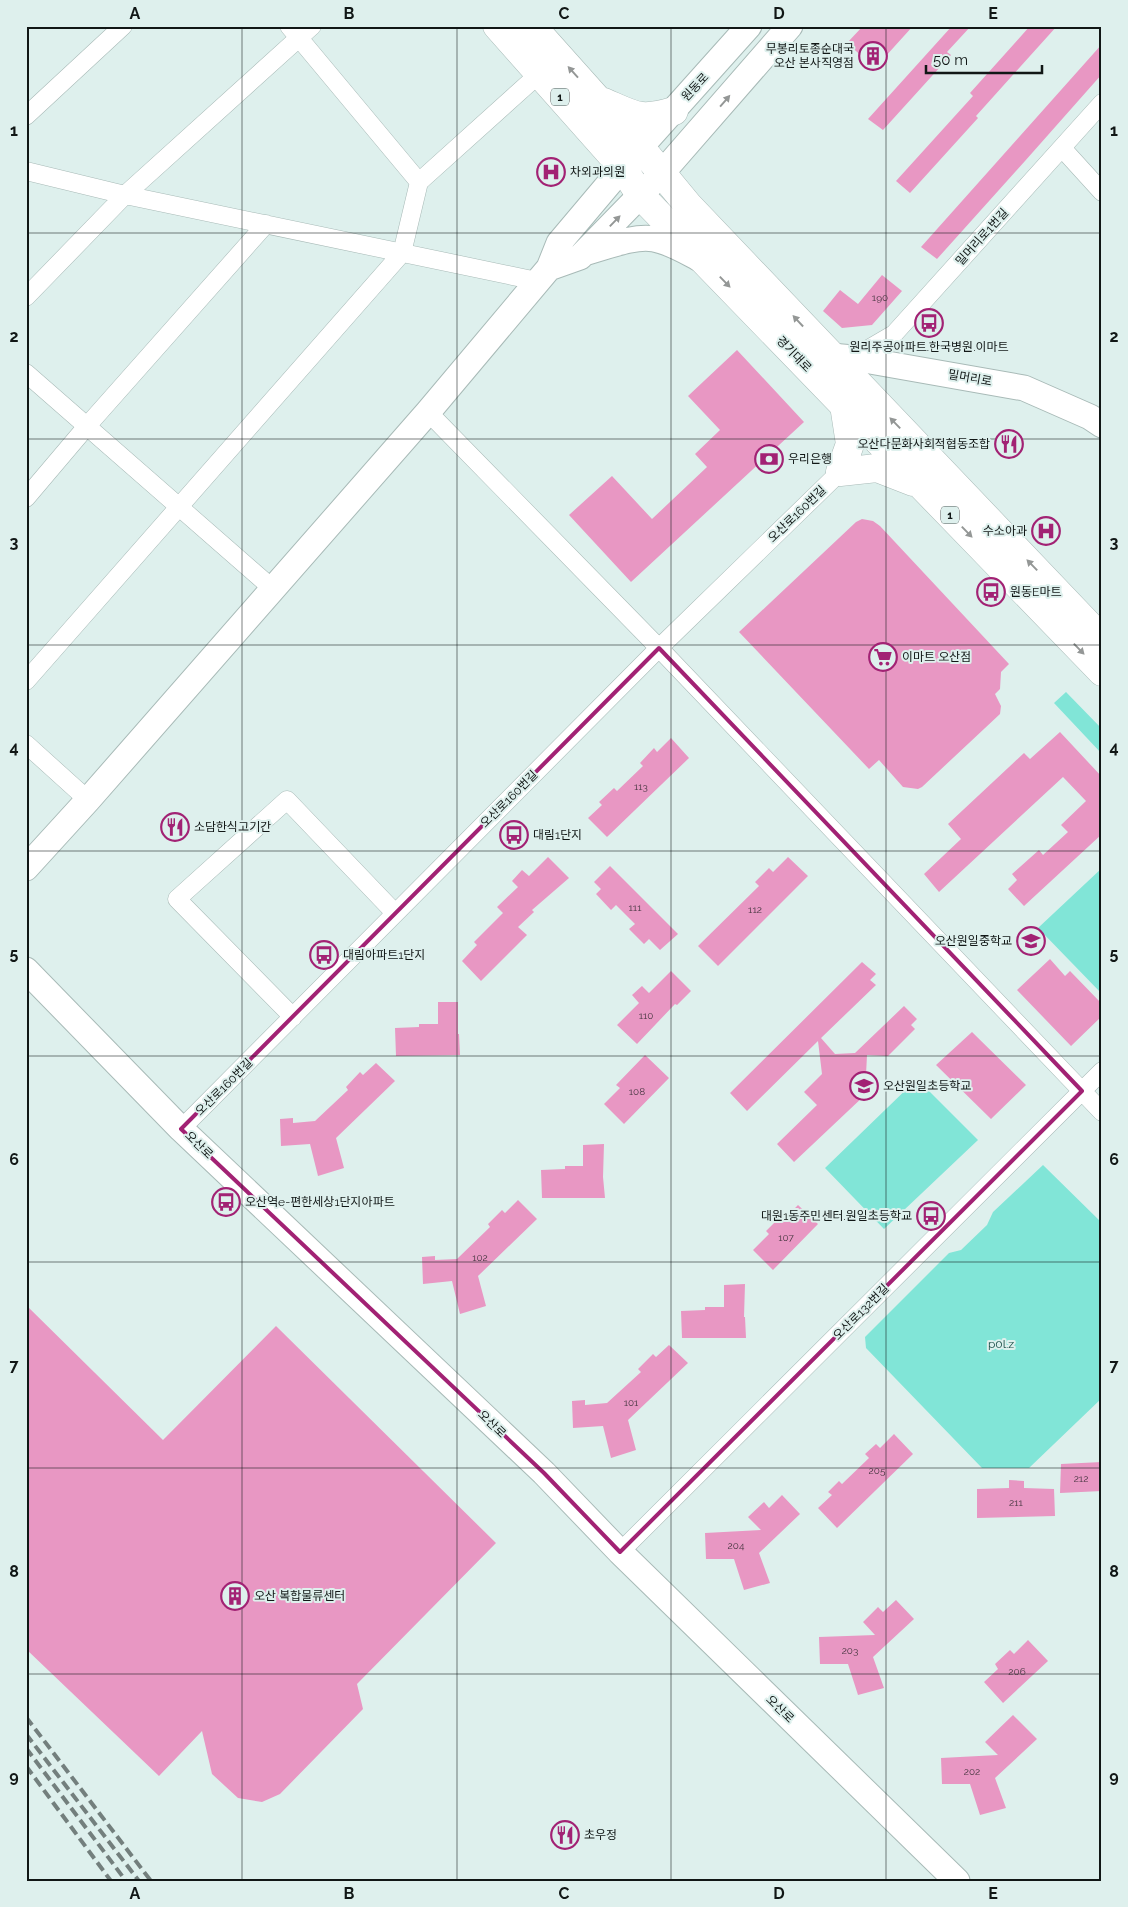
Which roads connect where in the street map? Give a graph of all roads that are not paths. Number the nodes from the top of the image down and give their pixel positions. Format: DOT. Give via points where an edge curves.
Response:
graph roads {
  1 [pos="123,26"];
  2 [pos="496,26"];
  3 [pos="532,26"];
  4 [pos="790,26"];
  5 [pos="742,29"];
  6 [pos="300,30"];
  7 [pos="539,74"];
  8 [pos="598,99"];
  9 [pos="1102,103"];
  10 [pos="674,111"];
  11 [pos="26,116"];
  12 [pos="584,125"];
  13 [pos="641,148"];
  14 [pos="1062,148"];
  15 [pos="682,149"];
  16 [pos="623,168"];
  17 [pos="26,171"];
  18 [pos="661,174"];
  19 [pos="419,182"];
  20 [pos="1102,192"];
  21 [pos="124,195"];
  22 [pos="640,195"];
  23 [pos="596,200"];
  24 [pos="690,207"];
  25 [pos="266,224"];
  26 [pos="402,252"];
  27 [pos="584,253"];
  28 [pos="705,262"];
  29 [pos="543,275"];
  30 [pos="26,297"];
  31 [pos="842,357"];
  32 [pos="799,358"];
  33 [pos="26,373"];
  34 [pos="844,404"];
  35 [pos="428,412"];
  36 [pos="1102,425"];
  37 [pos="87,426"];
  38 [pos="840,472"];
  39 [pos="921,485"];
  40 [pos="26,498"];
  41 [pos="178,506"];
  42 [pos="273,589"];
  43 [pos="1102,639"];
  44 [pos="659,648"];
  45 [pos="1102,672"];
  46 [pos="26,681"];
  47 [pos="26,744"];
  48 [pos="88,800"];
  49 [pos="26,868"];
  50 [pos="395,913"];
  51 [pos="26,970"];
  52 [pos="293,1017"];
  53 [pos="1102,1071"];
  54 [pos="1082,1091"];
  55 [pos="1102,1112"];
  56 [pos="181,1129"];
  57 [pos="620,1552"];
  58 [pos="957,1881"];
  1 -- 11 [label="street"];
  2 -- 7 [label="main road, 경기대로 / 1"];
  8 -- 3 [label="main road, 경기대로 / 1, one-way"];
  15 -- 4 [label="street, one-way"];
  5 -- 10 [label="street, 원동로"];
  6 -- 19 [label="street"];
  6 -- 21 [label="street"];
  7 -- 12 [label="main road, 경기대로 / 1"];
  7 -- 19 [label="street"];
  8 -- 10 [label="main road" via="632,115 652,117"];
  8 -- 13 [label="main road, 경기대로 / 1"];
  9 -- 14 [label="street, 밀머리로1번길"];
  10 -- 13 [label="street, 원동로"];
  12 -- 16 [label="main road, 경기대로 / 1"];
  12 -- 23 [label="street" via="601,170"];
  13 -- 16 [label="street, 원동로"];
  13 -- 18 [label="main road, 경기대로 / 1"];
  14 -- 20 [label="street"];
  14 -- 31 [label="street, 밀머리로1번길" via="894,334"];
  15 -- 18 [label="street"];
  15 -- 24 [label="street" via="676,174"];
  16 -- 22 [label="main road, 경기대로 / 1"];
  16 -- 23 [label="street, 원동로"];
  17 -- 21 [label="street"];
  18 -- 22 [label="street"];
  18 -- 24 [label="main road, 경기대로 / 1"];
  19 -- 26 [label="street"];
  21 -- 25 [label="street"];
  21 -- 30 [label="street"];
  27 -- 22 [label="street, one-way"];
  22 -- 28 [label="main road, 경기대로 / 1"];
  23 -- 29 [label="street, 원동로" via="559,244"];
  31 -- 24 [label="main road, 경기대로 / 1, one-way"];
  25 -- 26 [label="street"];
  25 -- 37 [label="street"];
  26 -- 29 [label="street"];
  26 -- 41 [label="street"];
  27 -- 28 [label="street" via="636,239 653,239"];
  27 -- 29 [label="street"];
  28 -- 32 [label="main road, 경기대로 / 1, one-way"];
  29 -- 35 [label="street"];
  31 -- 32 [label="main road"];
  31 -- 36 [label="street, 밀머리로" via="1024,388"];
  43 -- 31 [label="main road, 경기대로 / 1, one-way"];
  32 -- 34 [label="main road, 경기대로 / 1"];
  33 -- 37 [label="street"];
  34 -- 38 [label="main road" via="850,444"];
  34 -- 39 [label="main road, 경기대로 / 1"];
  35 -- 42 [label="street"];
  35 -- 44 [label="street"];
  37 -- 40 [label="street"];
  37 -- 41 [label="street"];
  38 -- 39 [label="main road" via="877,468"];
  38 -- 44 [label="street, 오산로160번길"];
  39 -- 45 [label="main road, 경기대로 / 1, one-way"];
  41 -- 42 [label="street"];
  41 -- 46 [label="street"];
  42 -- 48 [label="street"];
  44 -- 50 [label="street, 오산로160번길"];
  44 -- 54 [label="street"];
  47 -- 48 [label="street"];
  48 -- 49 [label="street"];
  50 -- 52 [label="street, 오산로160번길"];
  50 -- 52 [label="street" via="287,800 177,900"];
  51 -- 56 [label="street, 오산로"];
  52 -- 56 [label="street, 오산로160번길"];
  53 -- 54 [label="street, 오산로132번길"];
  54 -- 55 [label="street"];
  54 -- 57 [label="street, 오산로132번길"];
  56 -- 57 [label="street, 오산로" via="536,1466"];
  57 -- 58 [label="street, 오산로"];
}
